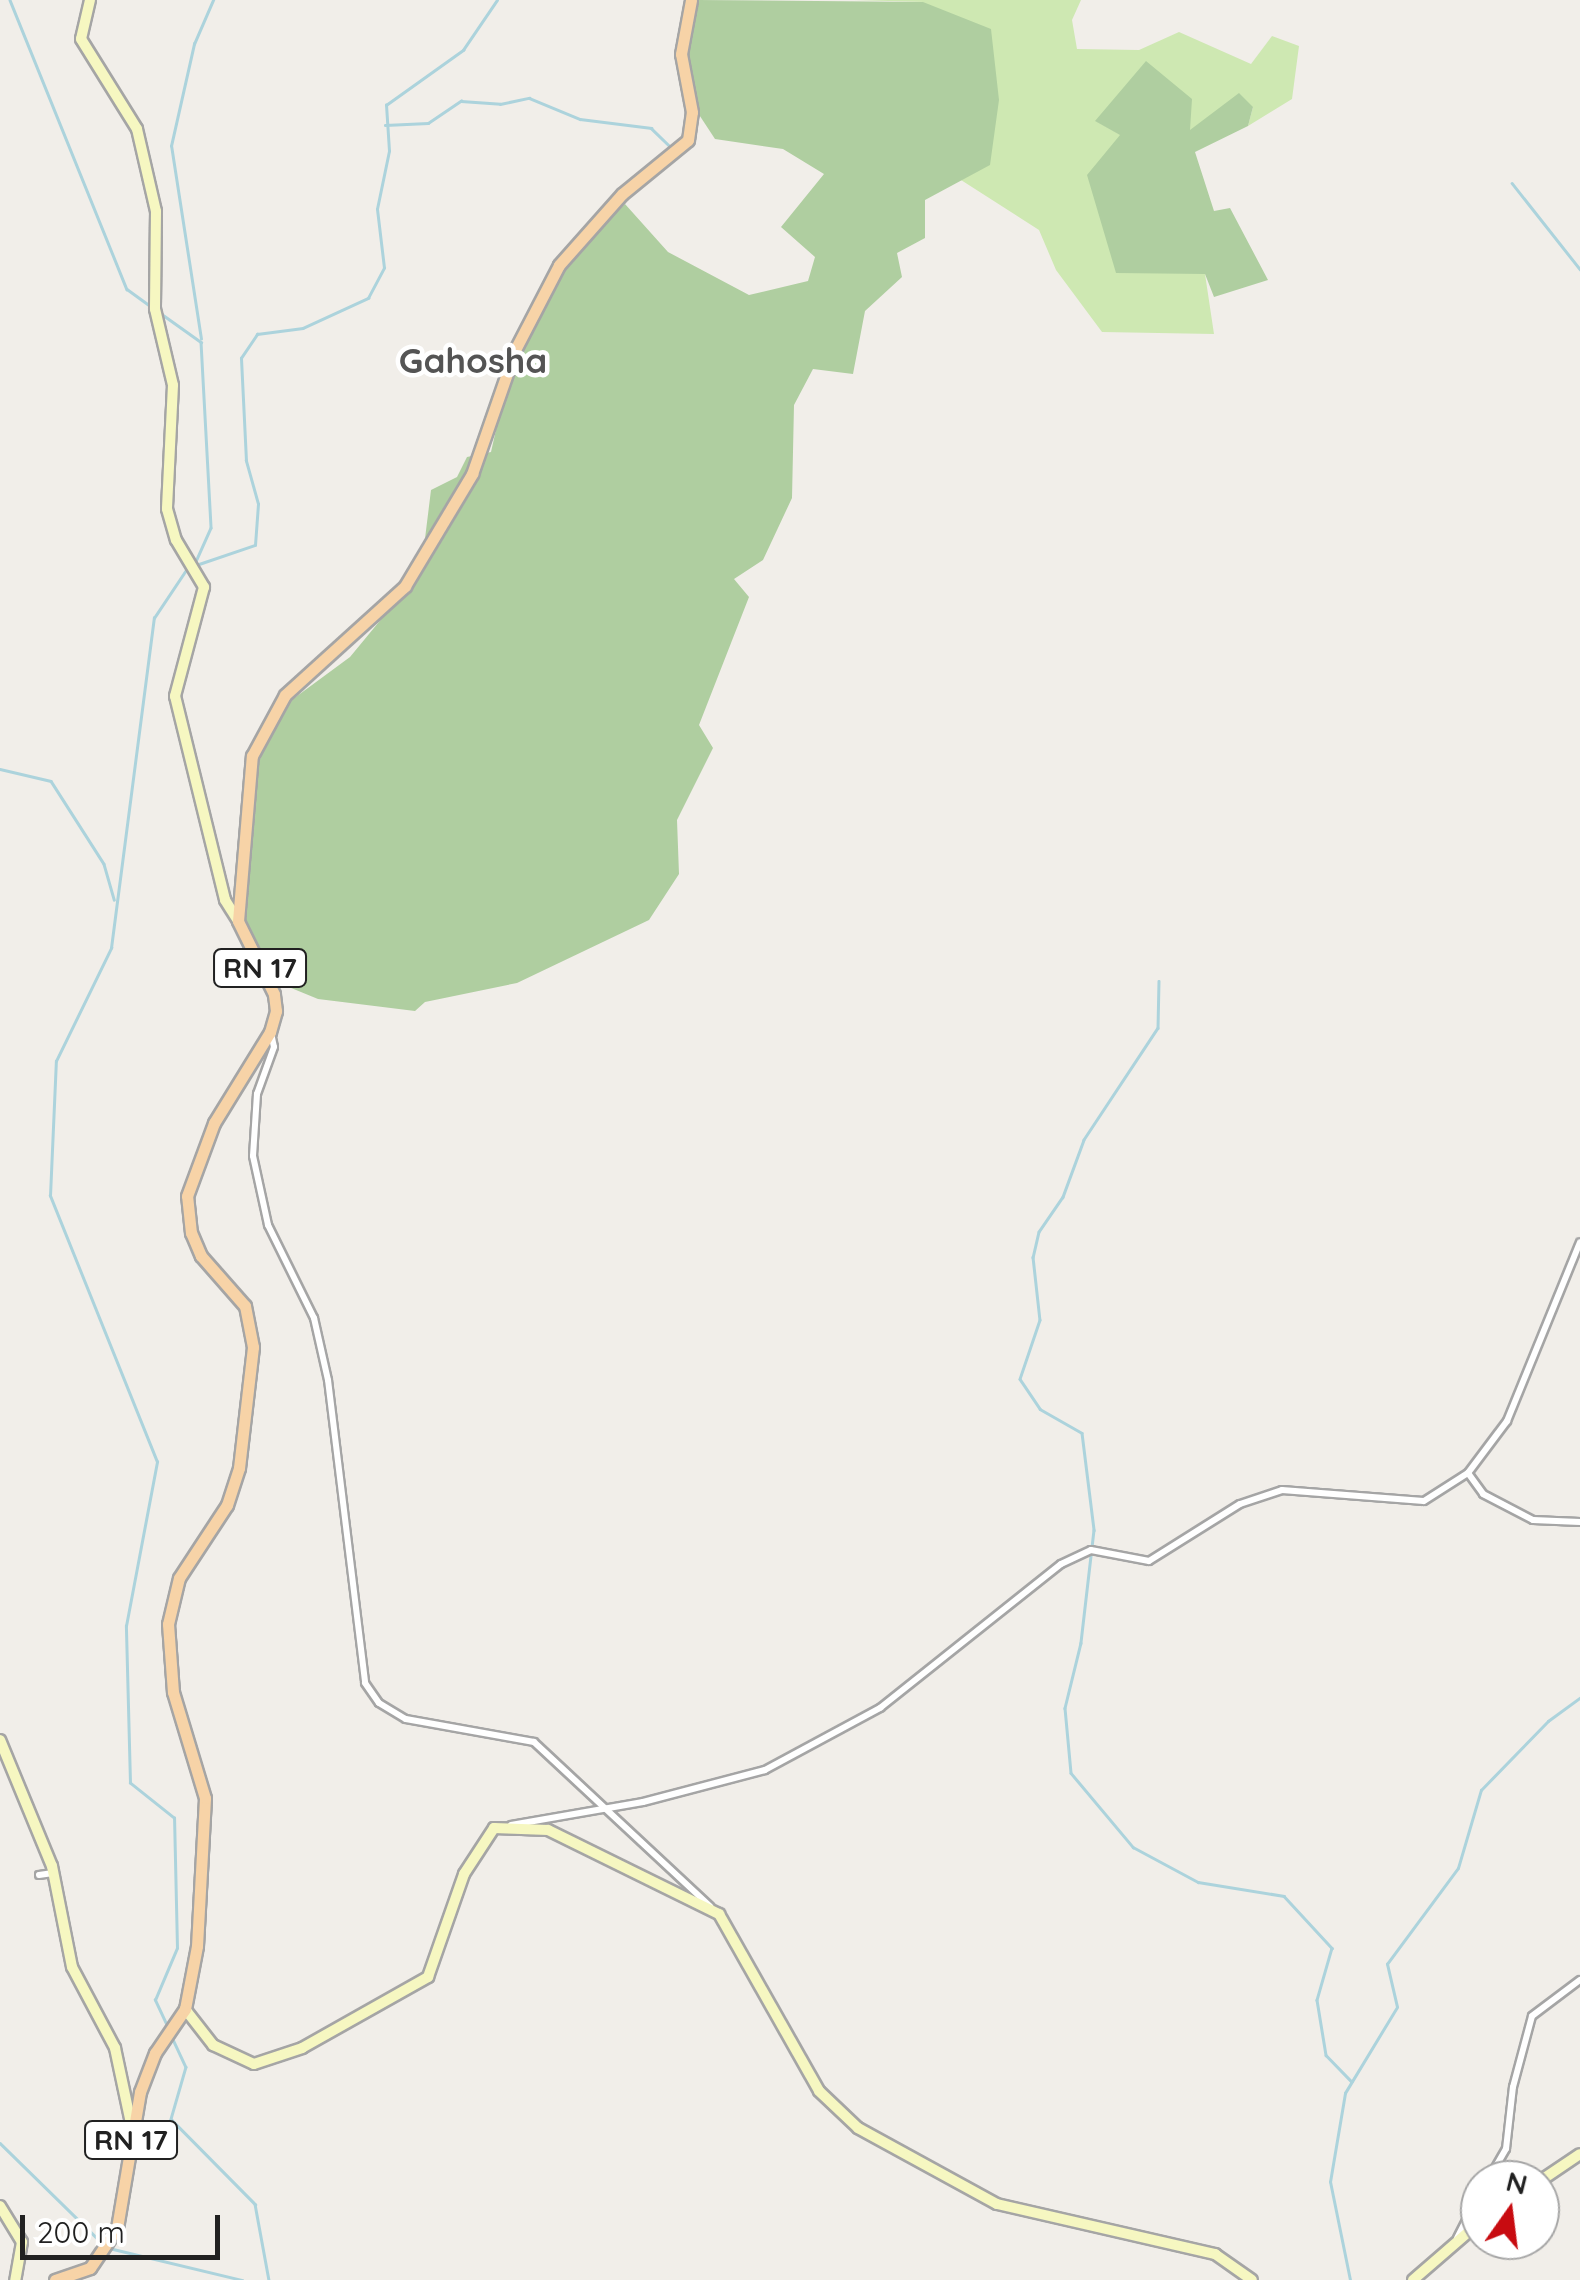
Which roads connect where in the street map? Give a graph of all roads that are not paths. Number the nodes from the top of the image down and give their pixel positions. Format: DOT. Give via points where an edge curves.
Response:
graph roads {
  1 [pos="90,0"];
  2 [pos="691,0"];
  3 [pos="238,922"];
  4 [pos="270,1032"];
  5 [pos="1580,1242"];
  6 [pos="1468,1473"];
  7 [pos="1580,1522"];
  8 [pos="0,1740"];
  9 [pos="604,1806"];
  10 [pos="511,1824"];
  11 [pos="53,1873"];
  12 [pos="39,1875"];
  13 [pos="713,1909"];
  14 [pos="86,1965"];
  15 [pos="72,1968"];
  16 [pos="1580,1980"];
  17 [pos="185,2009"];
  18 [pos="132,2128"];
  19 [pos="1500,2160"];
  20 [pos="0,2206"];
  21 [pos="1460,2234"];
  22 [pos="1458,2238"];
  23 [pos="78,2275"];
  24 [pos="15,2280"];
  25 [pos="55,2280"];
  26 [pos="1252,2280"];
  27 [pos="1414,2280"];
  1 -- 3 [label="street" via="81,39 136,129 156,212 155,309 173,385 167,509 204,594 175,696 220,881"];
  2 -- 3 [label="main road, RN 17" via="681,54 692,112 688,140 622,194 559,265 516,348 472,474 405,586 268,718 252,756"];
  3 -- 4 [label="main road, RN 17" via="274,994"];
  4 -- 9 [label="street" via="274,1047 257,1094 253,1156 268,1225 314,1318 328,1380 365,1683 379,1703 406,1720 490,1729 534,1742"];
  4 -- 17 [label="main road, RN 17" via="214,1123 188,1196 191,1234 201,1256 245,1306 253,1347 239,1468 227,1505 179,1578 168,1624 173,1692 206,1817"];
  5 -- 6 [label="street" via="1507,1421"];
  6 -- 7 [label="street" via="1484,1494 1533,1520"];
  6 -- 9 [label="street" via="1424,1501 1282,1490 1240,1504 1149,1562 1091,1550 1061,1564 940,1666 825,1741 765,1770"];
  8 -- 11 [label="street"];
  9 -- 10 [label="street"];
  9 -- 13 [label="street"];
  10 -- 13 [label="street" via="562,1834"];
  10 -- 17 [label="street" via="494,1828 480,1843 440,1956 412,1988 302,2048 254,2064 213,2045"];
  11 -- 12 [label="street"];
  11 -- 15 [label="street"];
  13 -- 26 [label="street" via="731,1928 819,2091 858,2128 997,2204 1216,2254"];
  14 -- 15 [label="street"];
  15 -- 18 [label="street" via="115,2048"];
  16 -- 19 [label="street" via="1532,2016"];
  17 -- 18 [label="main road, RN 17" via="145,2073"];
  18 -- 23 [label="main road, RN 17" via="124,2205 109,2244"];
  20 -- 24 [label="street" via="22,2242"];
  21 -- 22 [label="street"];
  22 -- 27 [label="street"];
  23 -- 25 [label="main road, RN 17"];
}
